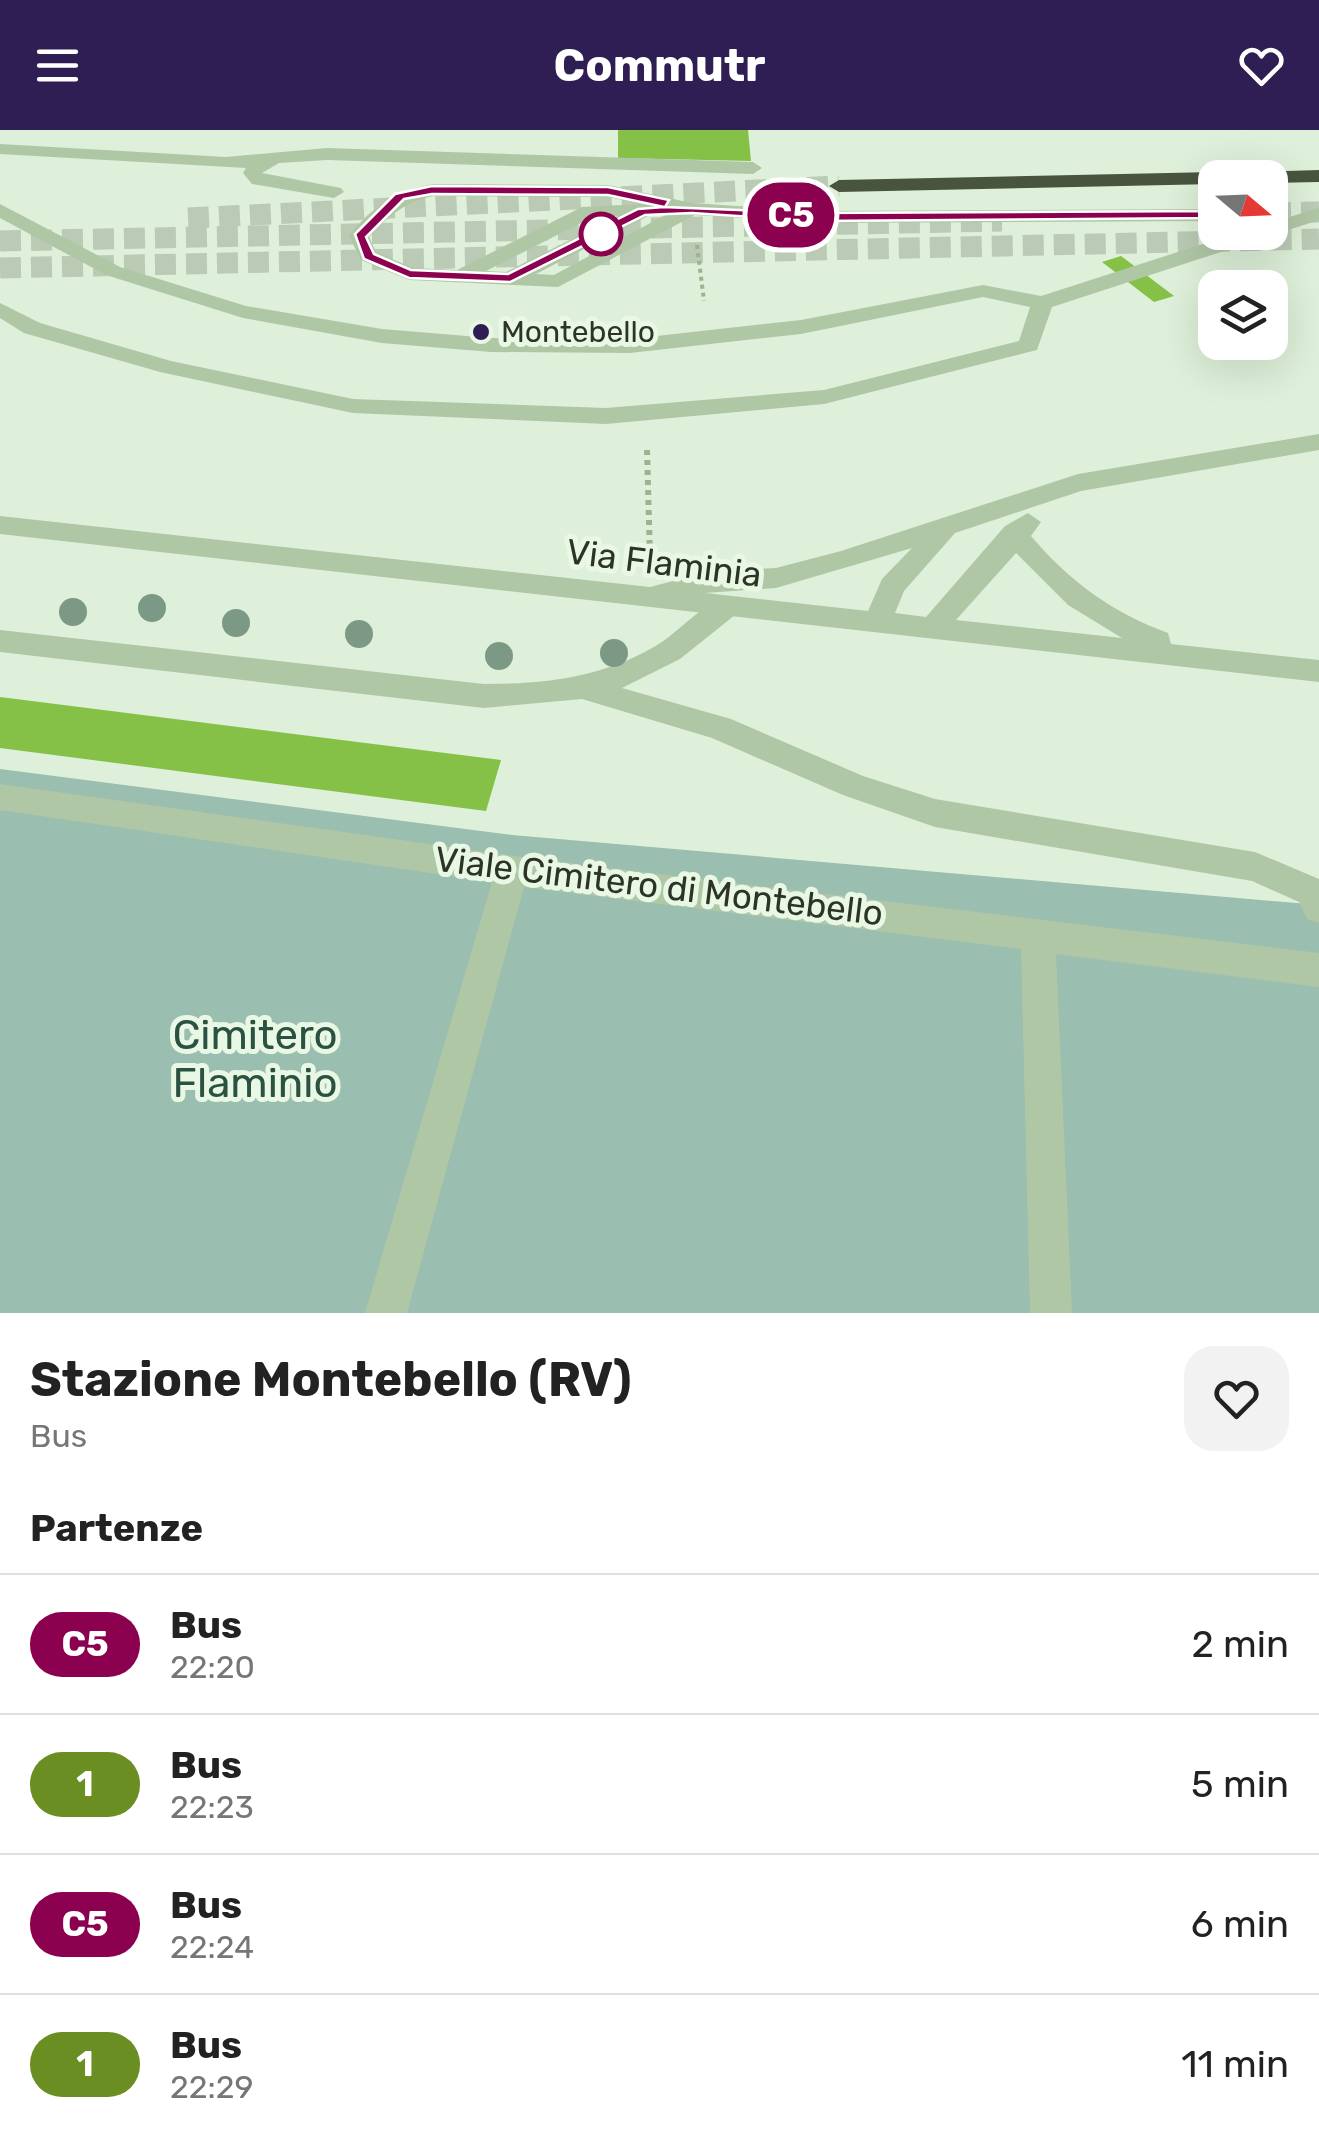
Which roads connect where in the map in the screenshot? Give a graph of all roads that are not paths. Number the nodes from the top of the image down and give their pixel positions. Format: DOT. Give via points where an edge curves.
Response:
graph roads {
  1 [pos="0,149"];
  2 [pos="260,163"];
  3 [pos="753,168"];
  4 [pos="1319,176"];
  5 [pos="1288,177"];
  6 [pos="1198,178"];
  7 [pos="839,186"];
  8 [pos="334,192"];
  9 [pos="692,209"];
  10 [pos="0,210"];
  11 [pos="642,212"];
  12 [pos="1288,214"];
  13 [pos="1319,214"];
  14 [pos="1198,215"];
  15 [pos="1288,224"];
  16 [pos="1206,250"];
  17 [pos="457,278"];
  18 [pos="510,278"];
  19 [pos="1042,303"];
  20 [pos="0,309"];
  21 [pos="1319,442"];
  22 [pos="1078,483"];
  23 [pos="950,524"];
  24 [pos="0,525"];
  25 [pos="1014,533"];
  26 [pos="638,597"];
  27 [pos="724,608"];
  28 [pos="876,624"];
  29 [pos="933,628"];
  30 [pos="0,640"];
  31 [pos="1224,659"];
  32 [pos="1319,670"];
  33 [pos="586,689"];
  34 [pos="0,797"];
  35 [pos="512,870"];
  36 [pos="1319,908"];
  37 [pos="1038,932"];
  38 [pos="1319,970"];
  39 [pos="386,1313"];
  40 [pos="1051,1313"];
  1 -- 2 [label="street" via="175,164"];
  2 -- 3 [label="street" via="328,154"];
  2 -- 8 [label="street" via="252,173 259,180"];
  4 -- 5 [label="highway"];
  6 -- 7 [label="highway"];
  9 -- 11 [label="street"];
  9 -- 14 [label="street" via="815,217"];
  9 -- 17 [label="street" via="608,191 432,190 400,196 360,236 368,256 409,274"];
  9 -- 18 [label="street" via="558,281"];
  10 -- 19 [label="street" via="113,271 243,312 382,336 630,346 800,327 982,291"];
  11 -- 17 [label="street" via="590,211"];
  11 -- 18 [label="street"];
  12 -- 13 [label="street"];
  13 -- 15 [label="street"];
  16 -- 19 [label="street"];
  17 -- 18 [label="street"];
  19 -- 20 [label="street" via="1030,345 824,397 606,416 353,406 168,367 32,328"];
  21 -- 22 [label="street"];
  22 -- 23 [label="street"];
  22 -- 25 [label="street"];
  23 -- 26 [label="street" via="776,578 708,582"];
  23 -- 28 [label="street" via="892,586"];
  24 -- 26 [label="street, Via Flaminia"];
  25 -- 29 [label="street"];
  25 -- 31 [label="street" via="1083,607 1123,628"];
  26 -- 27 [label="street, Via Flaminia"];
  27 -- 28 [label="street, Via Flaminia"];
  27 -- 33 [label="street" via="688,642 644,669"];
  28 -- 29 [label="street, Via Flaminia"];
  29 -- 31 [label="street, Via Flaminia"];
  30 -- 33 [label="street" via="484,696 538,698"];
  31 -- 32 [label="street, Via Flaminia"];
  33 -- 36 [label="street" via="720,728 935,813 1256,867 1311,891"];
  34 -- 35 [label="street, Viale Cimitero di Montebello"];
  35 -- 37 [label="street, Viale Cimitero di Montebello"];
  35 -- 39 [label="street"];
  37 -- 38 [label="street, Viale Cimitero di Montebello"];
  37 -- 40 [label="street"];
}
